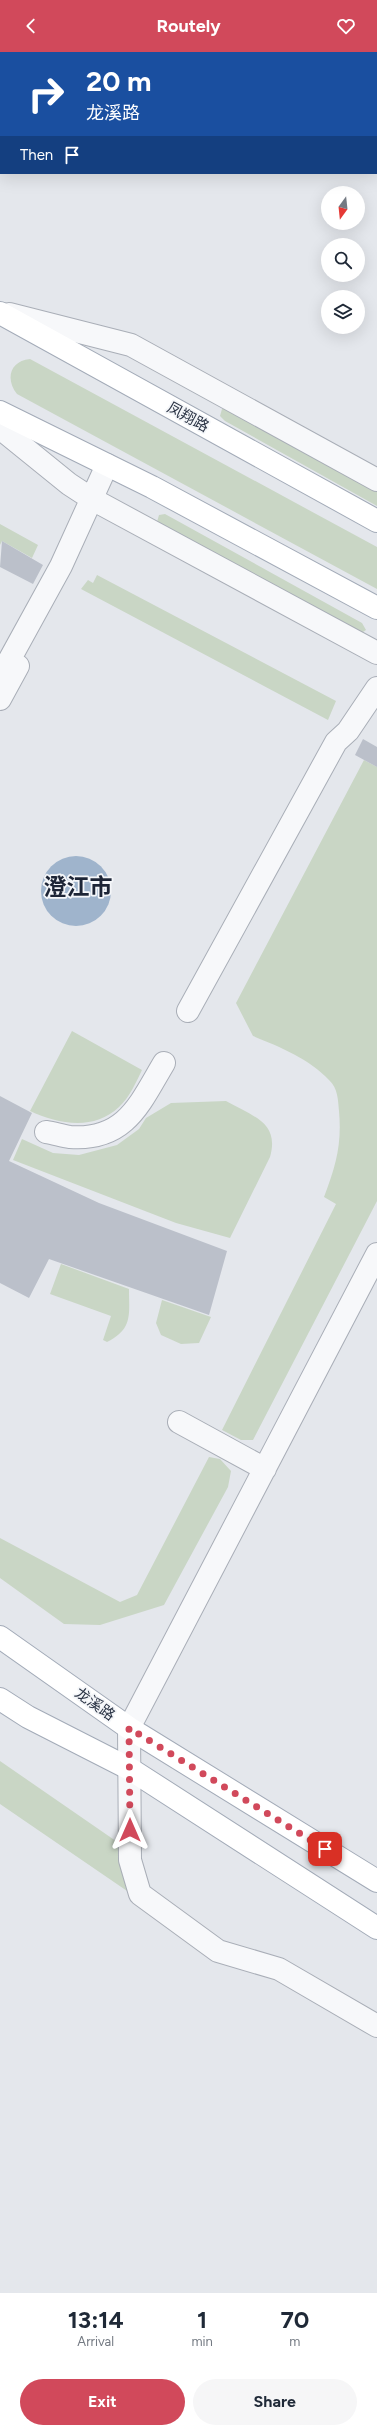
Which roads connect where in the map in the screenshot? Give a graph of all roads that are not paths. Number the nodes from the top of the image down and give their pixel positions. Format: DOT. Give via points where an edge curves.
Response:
graph roads {
  1 [pos="0,312"];
  2 [pos="0,412"];
  3 [pos="0,428"];
  4 [pos="107,465"];
  5 [pos="377,480"];
  6 [pos="92,499"];
  7 [pos="377,521"];
  8 [pos="58,572"];
  9 [pos="377,608"];
  10 [pos="377,653"];
  11 [pos="0,677"];
  12 [pos="377,688"];
  13 [pos="0,698"];
  14 [pos="194,1015"];
  15 [pos="164,1063"];
  16 [pos="46,1132"];
  17 [pos="377,1254"];
  18 [pos="179,1422"];
  19 [pos="265,1469"];
  20 [pos="0,1637"];
  21 [pos="0,1700"];
  22 [pos="129,1728"];
  23 [pos="130,1769"];
  24 [pos="377,1881"];
  25 [pos="377,1928"];
  26 [pos="377,2026"];
  1 -- 5 [label="street" via="131,345"];
  1 -- 7 [label="main road, 凤翔路"];
  2 -- 4 [label="main road"];
  3 -- 6 [label="street" via="69,484"];
  4 -- 6 [label="street"];
  4 -- 9 [label="main road"];
  6 -- 8 [label="street"];
  6 -- 10 [label="street"];
  8 -- 11 [label="street"];
  8 -- 13 [label="street" via="51,606"];
  12 -- 14 [label="street" via="348,731 348,746"];
  15 -- 16 [label="street" via="136,1110 116,1129 93,1136 70,1137"];
  17 -- 19 [label="street"];
  18 -- 19 [label="street"];
  19 -- 22 [label="street"];
  20 -- 22 [label="main road, 龙溪路"];
  21 -- 23 [label="main road"];
  22 -- 23 [label="street"];
  22 -- 24 [label="main road, 龙溪路"];
  23 -- 25 [label="main road"];
  23 -- 26 [label="street" via="130,1860 140,1894 218,1951 279,1969"];
}
